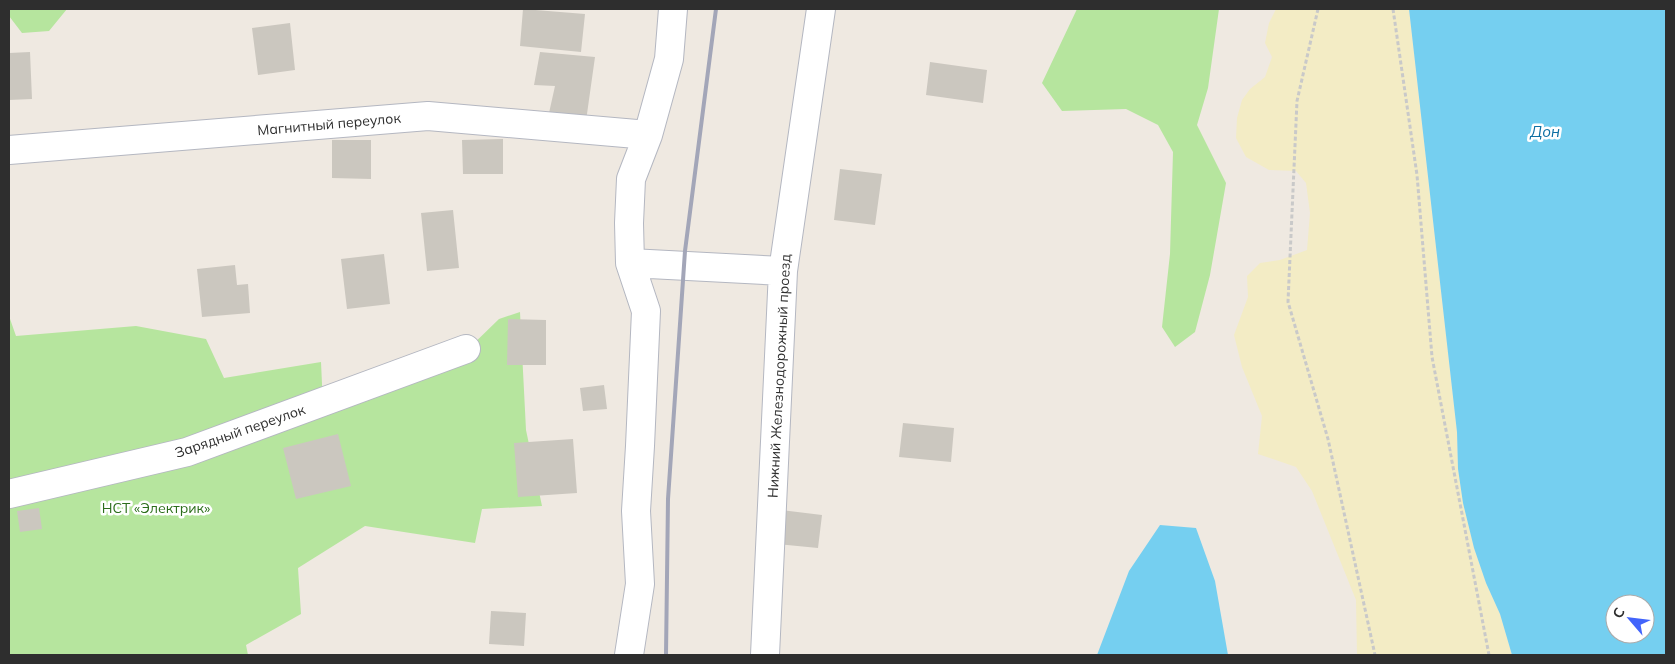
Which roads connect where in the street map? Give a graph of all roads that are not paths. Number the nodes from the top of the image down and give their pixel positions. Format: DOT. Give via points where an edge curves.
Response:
graph roads {
  1 [pos="673,9"];
  2 [pos="821,9"];
  3 [pos="648,135"];
  4 [pos="9,150"];
  5 [pos="630,262"];
  6 [pos="782,271"];
  7 [pos="466,349"];
  8 [pos="9,494"];
  9 [pos="629,655"];
  10 [pos="765,655"];
  1 -- 3 [label="street" via="670,59"];
  2 -- 6 [label="street, Нижний Железнодорожный проезд"];
  3 -- 4 [label="street, Магнитный переулок" via="428,116"];
  3 -- 5 [label="street" via="631,180"];
  5 -- 6 [label="street"];
  5 -- 9 [label="street" via="646,311 636,510 640,584"];
  6 -- 10 [label="street, Нижний Железнодорожный проезд"];
  7 -- 8 [label="street, Зарядный переулок" via="187,452"];
}
